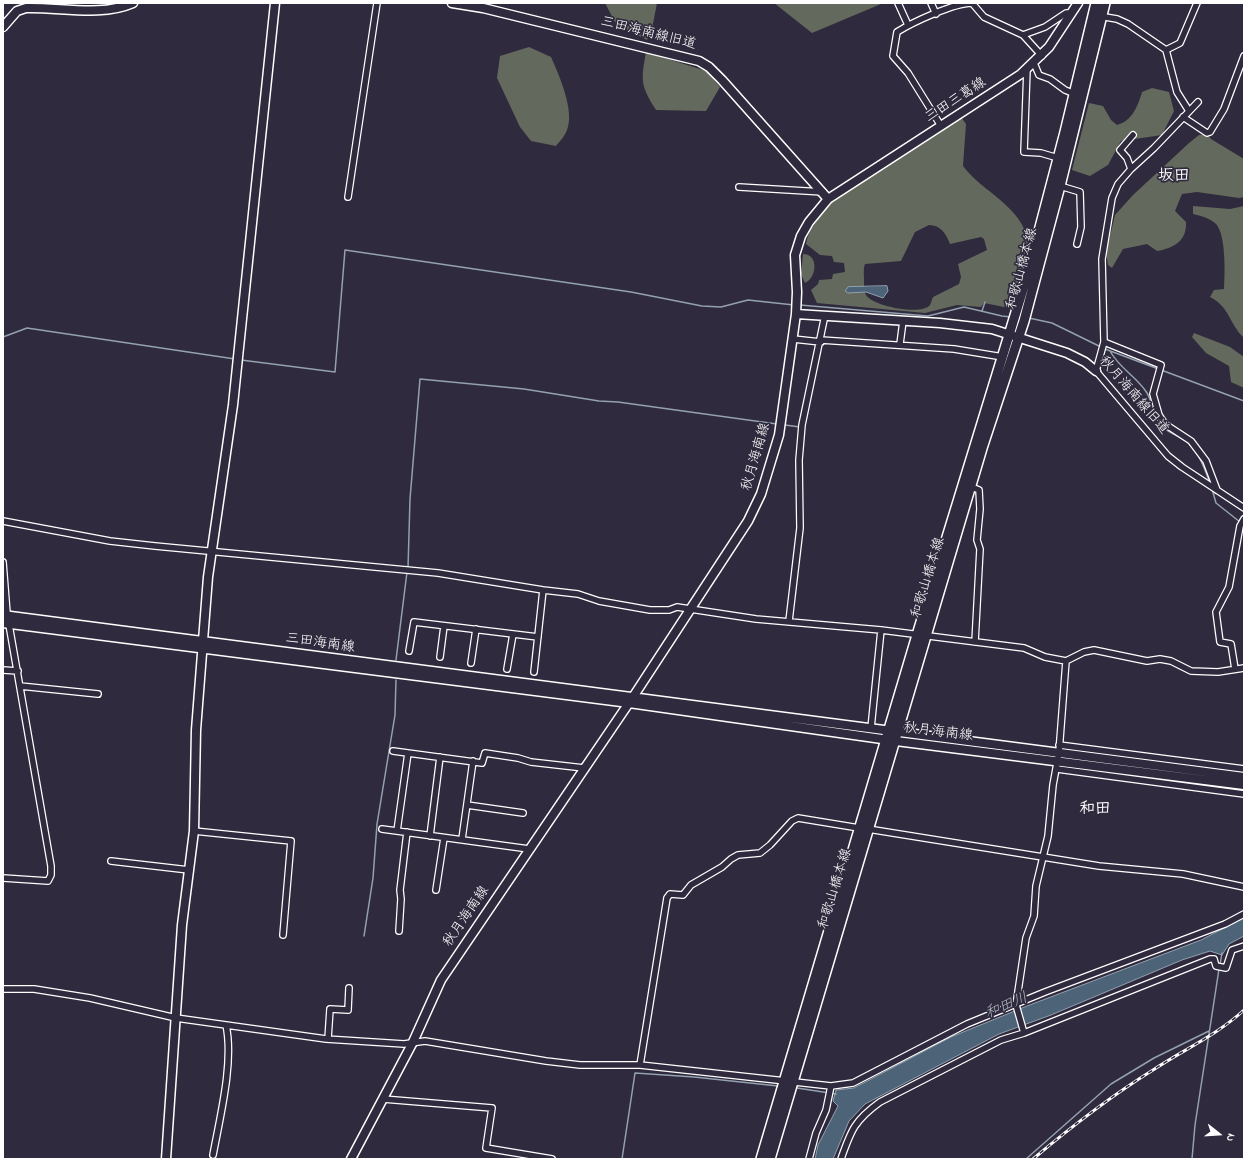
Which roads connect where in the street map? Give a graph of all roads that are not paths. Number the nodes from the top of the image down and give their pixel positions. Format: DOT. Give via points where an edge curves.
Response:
graph roads {
  1 [pos="133,3"];
  2 [pos="275,3"];
  3 [pos="377,3"];
  4 [pos="452,3"];
  5 [pos="898,3"];
  6 [pos="931,3"];
  7 [pos="965,3"];
  8 [pos="972,3"];
  9 [pos="1078,3"];
  10 [pos="1096,3"];
  11 [pos="1105,3"];
  12 [pos="1197,3"];
  13 [pos="1070,13"];
  14 [pos="936,14"];
  15 [pos="1098,16"];
  16 [pos="908,25"];
  17 [pos="3,27"];
  18 [pos="1023,35"];
  19 [pos="1166,50"];
  20 [pos="1042,56"];
  21 [pos="1244,56"];
  22 [pos="1034,63"];
  23 [pos="1027,69"];
  24 [pos="1075,94"];
  25 [pos="1198,102"];
  26 [pos="1189,111"];
  27 [pos="1183,117"];
  28 [pos="941,126"];
  29 [pos="1133,135"];
  30 [pos="1058,158"];
  31 [pos="1131,169"];
  32 [pos="1060,186"];
  33 [pos="740,187"];
  34 [pos="826,196"];
  35 [pos="348,197"];
  36 [pos="1077,244"];
  37 [pos="1022,310"];
  38 [pos="797,312"];
  39 [pos="825,315"];
  40 [pos="903,321"];
  41 [pos="1014,335"];
  42 [pos="793,339"];
  43 [pos="821,341"];
  44 [pos="900,344"];
  45 [pos="1104,344"];
  46 [pos="1003,357"];
  47 [pos="1096,371"];
  48 [pos="968,486"];
  49 [pos="1217,490"];
  50 [pos="1244,508"];
  51 [pos="1244,519"];
  52 [pos="3,521"];
  53 [pos="212,553"];
  54 [pos="3,562"];
  55 [pos="543,590"];
  56 [pos="690,610"];
  57 [pos="6,619"];
  58 [pos="789,621"];
  59 [pos="444,626"];
  60 [pos="476,629"];
  61 [pos="881,630"];
  62 [pos="513,634"];
  63 [pos="921,636"];
  64 [pos="538,637"];
  65 [pos="975,642"];
  66 [pos="202,645"];
  67 [pos="409,651"];
  68 [pos="440,658"];
  69 [pos="1066,661"];
  70 [pos="471,663"];
  71 [pos="1244,668"];
  72 [pos="507,669"];
  73 [pos="1235,669"];
  74 [pos="3,670"];
  75 [pos="18,671"];
  76 [pos="534,672"];
  77 [pos="20,686"];
  78 [pos="98,694"];
  79 [pos="631,700"];
  80 [pos="871,728"];
  81 [pos="889,730"];
  82 [pos="899,731"];
  83 [pos="886,740"];
  84 [pos="896,741"];
  85 [pos="1059,748"];
  86 [pos="393,751"];
  87 [pos="408,753"];
  88 [pos="440,757"];
  89 [pos="473,761"];
  90 [pos="1057,765"];
  91 [pos="584,768"];
  92 [pos="1244,769"];
  93 [pos="1199,775"];
  94 [pos="1244,777"];
  95 [pos="1244,785"];
  96 [pos="1244,794"];
  97 [pos="467,805"];
  98 [pos="523,813"];
  99 [pos="382,829"];
  100 [pos="864,829"];
  101 [pos="194,831"];
  102 [pos="397,831"];
  103 [pos="407,832"];
  104 [pos="430,836"];
  105 [pos="444,838"];
  106 [pos="462,839"];
  107 [pos="529,849"];
  108 [pos="1043,858"];
  109 [pos="111,861"];
  110 [pos="189,870"];
  111 [pos="3,878"];
  112 [pos="1244,887"];
  113 [pos="436,890"];
  114 [pos="1244,914"];
  115 [pos="399,931"];
  116 [pos="283,935"];
  117 [pos="1244,946"];
  118 [pos="3,988"];
  119 [pos="349,988"];
  120 [pos="1016,1005"];
  121 [pos="176,1018"];
  122 [pos="226,1025"];
  123 [pos="1024,1032"];
  124 [pos="328,1039"];
  125 [pos="413,1042"];
  126 [pos="640,1066"];
  127 [pos="788,1082"];
  128 [pos="831,1086"];
  129 [pos="384,1099"];
  130 [pos="213,1155"];
  131 [pos="166,1159"];
  132 [pos="351,1159"];
  133 [pos="552,1159"];
  134 [pos="761,1159"];
  135 [pos="770,1159"];
  136 [pos="809,1159"];
  137 [pos="841,1159"];
  1 -- 17 [label="main road" via="96,10 26,8 17,11"];
  2 -- 53 [label="main road" via="233,405"];
  3 -- 35 [label="street"];
  4 -- 34 [label="main road, 三田海南線旧道" via="483,8 699,61 710,67"];
  5 -- 16 [label="street"];
  6 -- 14 [label="street"];
  7 -- 8 [label="street"];
  7 -- 14 [label="street"];
  8 -- 18 [label="street" via="984,17"];
  9 -- 13 [label="main road, 三田三葛線"];
  10 -- 15 [label="main road, 和歌山橋本線"];
  11 -- 15 [label="main road, 和歌山橋本線"];
  12 -- 19 [label="street" via="1180,43"];
  13 -- 18 [label="street" via="1045,27"];
  13 -- 20 [label="main road, 三田三葛線"];
  14 -- 16 [label="street"];
  15 -- 19 [label="street" via="1128,24"];
  15 -- 24 [label="main road, 和歌山橋本線"];
  15 -- 32 [label="main road, 和歌山橋本線"];
  16 -- 28 [label="street" via="897,32 893,56 908,73"];
  18 -- 20 [label="street"];
  19 -- 26 [label="street" via="1178,92"];
  20 -- 22 [label="main road, 三田三葛線"];
  21 -- 27 [label="street" via="1224,109 1210,132 1207,133"];
  22 -- 23 [label="main road, 三田三葛線"];
  22 -- 24 [label="street" via="1039,74"];
  23 -- 28 [label="main road, 三田三葛線"];
  23 -- 30 [label="street" via="1024,152"];
  24 -- 30 [label="main road, 和歌山橋本線"];
  25 -- 26 [label="street"];
  26 -- 27 [label="street"];
  27 -- 31 [label="street"];
  28 -- 34 [label="main road, 三田三葛線"];
  29 -- 31 [label="street" via="1120,150 1127,158"];
  30 -- 37 [label="main road, 和歌山橋本線"];
  31 -- 45 [label="street" via="1118,184 1112,198 1102,258"];
  32 -- 36 [label="street" via="1080,192 1081,227"];
  32 -- 37 [label="main road, 和歌山橋本線"];
  33 -- 34 [label="street"];
  34 -- 38 [label="main road, 秋月海南線" via="798,245 795,267"];
  37 -- 41 [label="main road, 和歌山橋本線" via="1013,322"];
  37 -- 41 [label="main road, 和歌山橋本線" via="1024,321"];
  38 -- 39 [label="main road, 秋月海南線旧道"];
  38 -- 42 [label="main road, 秋月海南線"];
  39 -- 40 [label="main road, 秋月海南線旧道"];
  39 -- 43 [label="street"];
  40 -- 41 [label="main road, 秋月海南線旧道" via="973,326"];
  40 -- 44 [label="street"];
  41 -- 46 [label="main road, 和歌山橋本線"];
  41 -- 47 [label="main road, 秋月海南線旧道" via="1067,354 1085,362"];
  41 -- 48 [label="main road, 和歌山橋本線"];
  42 -- 43 [label="street"];
  42 -- 56 [label="main road, 秋月海南線" via="779,435 761,494 748,522"];
  43 -- 44 [label="street"];
  43 -- 58 [label="street" via="815,358 802,426 799,460 800,528"];
  44 -- 46 [label="street"];
  45 -- 47 [label="street"];
  45 -- 49 [label="street" via="1161,365 1153,394 1159,415 1165,424 1191,441 1206,461"];
  46 -- 48 [label="main road, 和歌山橋本線"];
  47 -- 49 [label="street, 秋月海南線旧道" via="1168,456"];
  48 -- 63 [label="main road, 和歌山橋本線"];
  48 -- 65 [label="street" via="979,490 980,509"];
  49 -- 50 [label="street, 秋月海南線旧道"];
  51 -- 73 [label="street" via="1240,526 1229,587 1216,612 1220,642 1231,644"];
  52 -- 53 [label="street" via="110,540"];
  53 -- 55 [label="street" via="314,560 438,573"];
  53 -- 66 [label="main road"];
  54 -- 57 [label="street"];
  55 -- 56 [label="street" via="578,594 600,601 650,610"];
  55 -- 64 [label="street"];
  56 -- 58 [label="street"];
  56 -- 79 [label="main road, 秋月海南線"];
  57 -- 66 [label="main road, 三田海南線"];
  57 -- 75 [label="street"];
  58 -- 61 [label="street"];
  59 -- 60 [label="street"];
  59 -- 67 [label="street" via="414,622"];
  59 -- 68 [label="street"];
  60 -- 62 [label="street"];
  60 -- 70 [label="street"];
  61 -- 63 [label="street"];
  61 -- 80 [label="street"];
  62 -- 64 [label="street"];
  62 -- 72 [label="street"];
  63 -- 65 [label="street"];
  63 -- 81 [label="main road, 和歌山橋本線"];
  63 -- 82 [label="main road, 和歌山橋本線"];
  64 -- 76 [label="street"];
  65 -- 69 [label="street" via="1024,648 1045,657"];
  66 -- 79 [label="main road, 三田海南線"];
  66 -- 101 [label="main road" via="196,730"];
  69 -- 73 [label="street" via="1094,650 1147,661 1171,661 1191,671 1218,672"];
  69 -- 85 [label="street"];
  71 -- 73 [label="street"];
  74 -- 75 [label="street"];
  75 -- 77 [label="street"];
  77 -- 78 [label="street"];
  77 -- 111 [label="street" via="51,875 48,881"];
  79 -- 80 [label="main road, 秋月海南線"];
  79 -- 83 [label="main road, 秋月海南線"];
  79 -- 91 [label="main road, 秋月海南線"];
  80 -- 81 [label="main road, 秋月海南線"];
  81 -- 82 [label="main road, 秋月海南線"];
  81 -- 83 [label="main road, 和歌山橋本線"];
  82 -- 84 [label="main road, 和歌山橋本線"];
  82 -- 85 [label="main road, 秋月海南線"];
  83 -- 84 [label="main road, 秋月海南線"];
  83 -- 100 [label="main road, 和歌山橋本線"];
  84 -- 90 [label="main road, 秋月海南線"];
  84 -- 100 [label="main road, 和歌山橋本線"];
  85 -- 90 [label="street"];
  85 -- 92 [label="street"];
  85 -- 93 [label="main road, 秋月海南線"];
  86 -- 87 [label="street"];
  87 -- 88 [label="street"];
  87 -- 102 [label="street"];
  88 -- 89 [label="street"];
  88 -- 104 [label="street"];
  89 -- 91 [label="street" via="482,763 485,753 531,762"];
  89 -- 97 [label="street"];
  90 -- 93 [label="main road, 秋月海南線"];
  90 -- 96 [label="street"];
  90 -- 108 [label="street"];
  91 -- 107 [label="main road, 秋月海南線"];
  93 -- 94 [label="main road, 秋月海南線"];
  93 -- 95 [label="main road, 秋月海南線"];
  97 -- 98 [label="street"];
  97 -- 106 [label="street"];
  99 -- 102 [label="street"];
  100 -- 108 [label="street"];
  100 -- 126 [label="street" via="798,818 760,853 738,855 703,877 683,895 670,894"];
  100 -- 127 [label="main road, 和歌山橋本線"];
  101 -- 110 [label="main road"];
  101 -- 116 [label="street" via="290,841"];
  102 -- 103 [label="street"];
  103 -- 104 [label="street"];
  103 -- 115 [label="street" via="400,890"];
  104 -- 105 [label="street"];
  105 -- 106 [label="street"];
  105 -- 113 [label="street"];
  106 -- 107 [label="street"];
  107 -- 125 [label="main road, 秋月海南線" via="441,980"];
  108 -- 112 [label="street" via="1183,874"];
  108 -- 120 [label="street" via="1036,886 1034,916 1026,938"];
  109 -- 110 [label="street"];
  110 -- 121 [label="main road" via="182,925"];
  114 -- 120 [label="street" via="1225,924"];
  117 -- 123 [label="street" via="1232,950 1226,968 1216,966 1214,959 1210,959"];
  118 -- 121 [label="street" via="34,989 90,998"];
  119 -- 124 [label="street" via="348,1010 330,1009"];
  120 -- 123 [label="street"];
  120 -- 128 [label="street" via="967,1024 853,1083"];
  121 -- 122 [label="street"];
  121 -- 131 [label="main road"];
  122 -- 124 [label="street"];
  122 -- 130 [label="street" via="229,1039 224,1092"];
  123 -- 137 [label="street" via="1002,1040 880,1102 863,1114 851,1132"];
  124 -- 125 [label="street" via="396,1044"];
  125 -- 126 [label="street" via="445,1043 566,1063"];
  125 -- 129 [label="main road, 秋月海南線"];
  126 -- 127 [label="street"];
  127 -- 128 [label="street"];
  127 -- 134 [label="main road, 和歌山橋本線"];
  127 -- 135 [label="main road, 和歌山橋本線"];
  128 -- 136 [label="street" via="826,1110"];
  129 -- 132 [label="main road, 秋月海南線"];
  129 -- 133 [label="street" via="492,1108 486,1148"];
}
